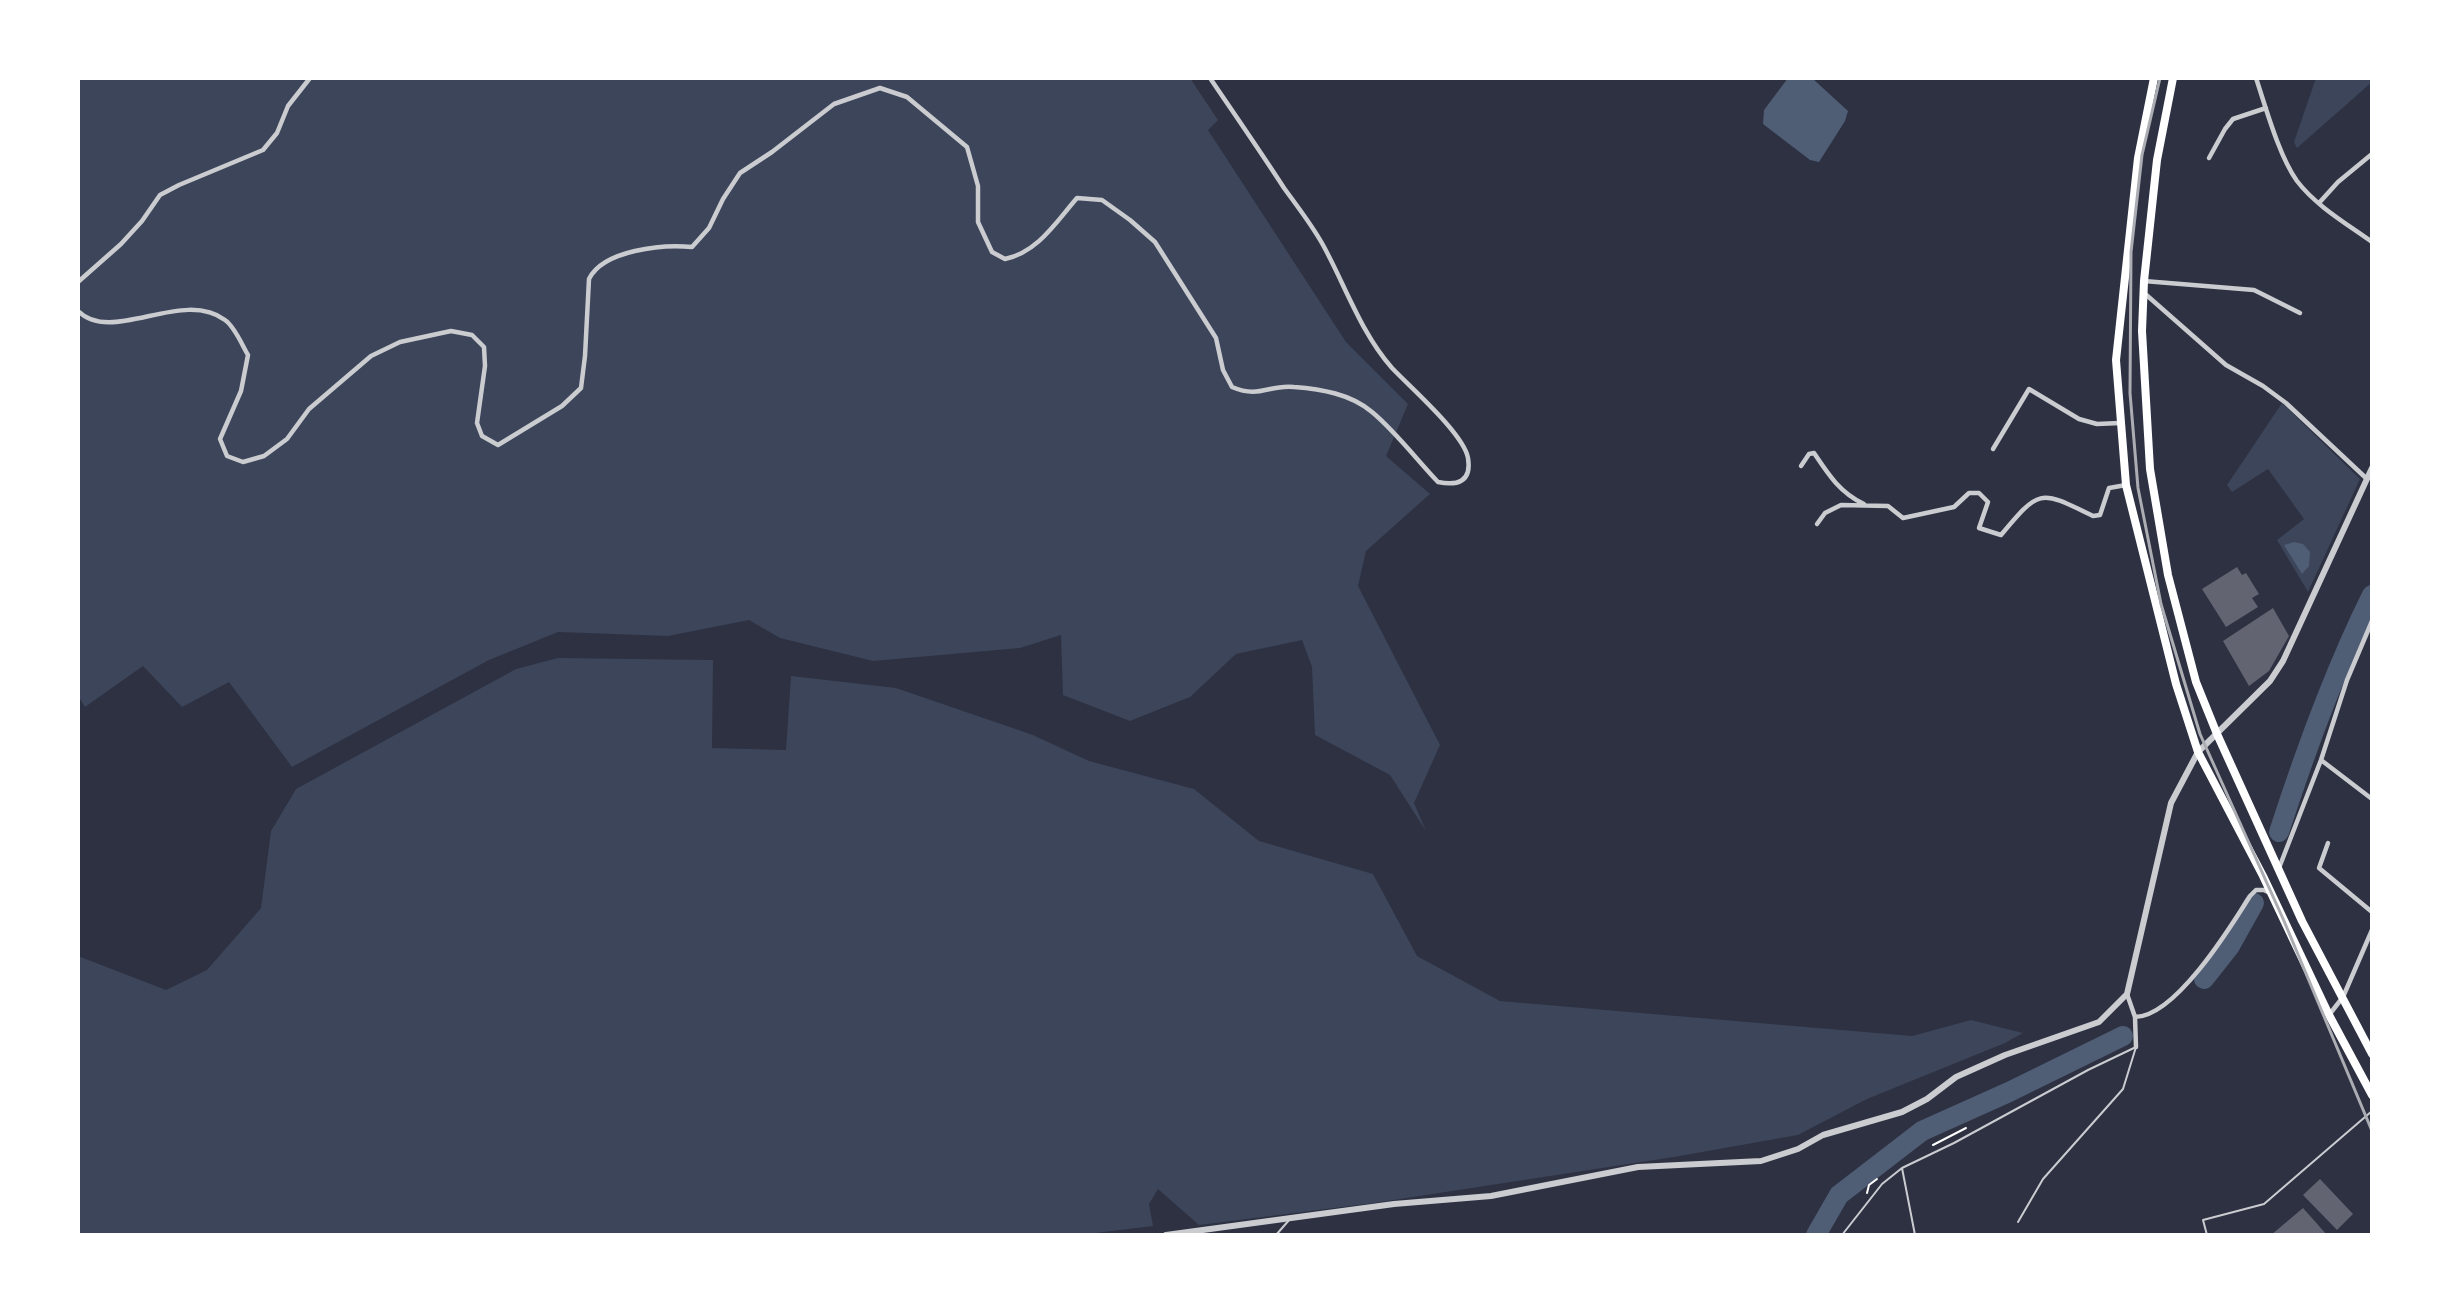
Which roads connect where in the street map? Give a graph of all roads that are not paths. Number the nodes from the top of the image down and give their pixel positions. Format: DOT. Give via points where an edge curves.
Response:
graph roads {
  1 [pos="310,78"];
  2 [pos="1210,78"];
  3 [pos="2154,78"];
  4 [pos="2173,78"];
  5 [pos="2256,78"];
  6 [pos="2266,108"];
  7 [pos="2372,154"];
  8 [pos="2209,158"];
  9 [pos="2319,203"];
  10 [pos="2372,242"];
  11 [pos="2144,281"];
  12 [pos="78,282"];
  13 [pos="2144,292"];
  14 [pos="78,311"];
  15 [pos="2300,313"];
  16 [pos="2120,423"];
  17 [pos="1994,449"];
  18 [pos="1801,466"];
  19 [pos="2372,468"];
  20 [pos="2367,479"];
  21 [pos="2126,485"];
  22 [pos="1867,505"];
  23 [pos="1817,524"];
  24 [pos="2372,621"];
  25 [pos="2366,632"];
  26 [pos="2372,635"];
  27 [pos="2217,735"];
  28 [pos="2198,752"];
  29 [pos="2321,760"];
  30 [pos="2372,798"];
  31 [pos="2328,843"];
  32 [pos="2279,869"];
  33 [pos="2271,894"];
  34 [pos="2372,912"];
  35 [pos="2372,930"];
  36 [pos="2127,994"];
  37 [pos="2343,997"];
  38 [pos="2329,1015"];
  39 [pos="2135,1017"];
  40 [pos="2136,1047"];
  41 [pos="2372,1054"];
  42 [pos="2372,1095"];
  43 [pos="2372,1111"];
  44 [pos="1902,1168"];
  45 [pos="1292,1217"];
  46 [pos="2018,1222"];
  47 [pos="1166,1235"];
  48 [pos="1276,1235"];
  49 [pos="1842,1235"];
  50 [pos="1915,1235"];
  51 [pos="2207,1235"];
  1 -- 12 [label="street" via="288,106 277,133 263,150 160,195 142,222"];
  2 -- 14 [label="street" via="1322,243 1365,327 1390,366 1461,443 1468,456 1469,470 1463,480 1454,485 1438,482 1371,411 1351,399 1325,390 1291,386 1245,393 1232,387 1223,370 1216,338 1155,242 1102,200 1077,198 1038,244 1020,256 1005,259 992,252 978,222 978,186 967,147 907,97 880,88 834,104 740,173 708,228 692,247 674,245 630,253 594,269 589,279 581,388 562,406 498,445 482,436 477,423 484,347 472,335 451,331 400,342 371,356 309,409 287,439 264,456 243,462 226,456 220,439 241,391 248,355 226,320 201,308 101,323"];
  3 -- 16 [label="main road" via="2138,158 2124,277 2116,360"];
  4 -- 11 [label="main road" via="2157,160"];
  5 -- 6 [label="street"];
  6 -- 8 [label="street" via="2233,119"];
  6 -- 9 [label="street" via="2297,181"];
  7 -- 9 [label="street"];
  9 -- 10 [label="street"];
  11 -- 13 [label="main road"];
  11 -- 15 [label="street" via="2254,290"];
  13 -- 20 [label="street" via="2226,365 2286,403"];
  13 -- 27 [label="main road" via="2144,381 2152,481 2168,575 2196,682"];
  16 -- 17 [label="street" via="2097,424 2079,418 2029,389"];
  16 -- 21 [label="main road"];
  18 -- 22 [label="street" via="1814,453 1848,496"];
  19 -- 20 [label="street"];
  20 -- 27 [label="street" via="2283,661 2270,681"];
  21 -- 22 [label="street" via="2109,488 2100,515 2093,516 2054,497 2041,497 2022,509 2001,536 1979,528 1988,502 1979,493 1969,493 1954,507 1903,518 1888,506"];
  21 -- 28 [label="main road" via="2176,684"];
  22 -- 23 [label="street" via="1841,505 1825,513"];
  24 -- 25 [label="street"];
  25 -- 26 [label="street"];
  25 -- 29 [label="street"];
  27 -- 28 [label="street"];
  27 -- 32 [label="main road"];
  28 -- 33 [label="main road"];
  28 -- 36 [label="street" via="2171,803"];
  29 -- 30 [label="street"];
  29 -- 32 [label="street"];
  31 -- 34 [label="street" via="2319,868"];
  32 -- 37 [label="main road"];
  33 -- 38 [label="main road"];
  33 -- 39 [label="street" via="2256,890 2195,974 2154,1013"];
  35 -- 37 [label="street"];
  36 -- 39 [label="street"];
  36 -- 45 [label="street" via="2099,1022 1956,1077 1902,1112 1823,1135 1780,1156 1761,1161 1662,1164 1491,1196"];
  37 -- 38 [label="street"];
  37 -- 41 [label="main road"];
  38 -- 42 [label="main road"];
  39 -- 40 [label="street"];
  40 -- 44 [label="lane"];
  40 -- 46 [label="lane" via="2123,1089 2043,1179"];
  43 -- 51 [label="lane" via="2264,1204 2203,1220"];
  44 -- 49 [label="lane" via="1882,1184"];
  44 -- 50 [label="lane"];
  45 -- 47 [label="street"];
  45 -- 48 [label="lane"];
}
